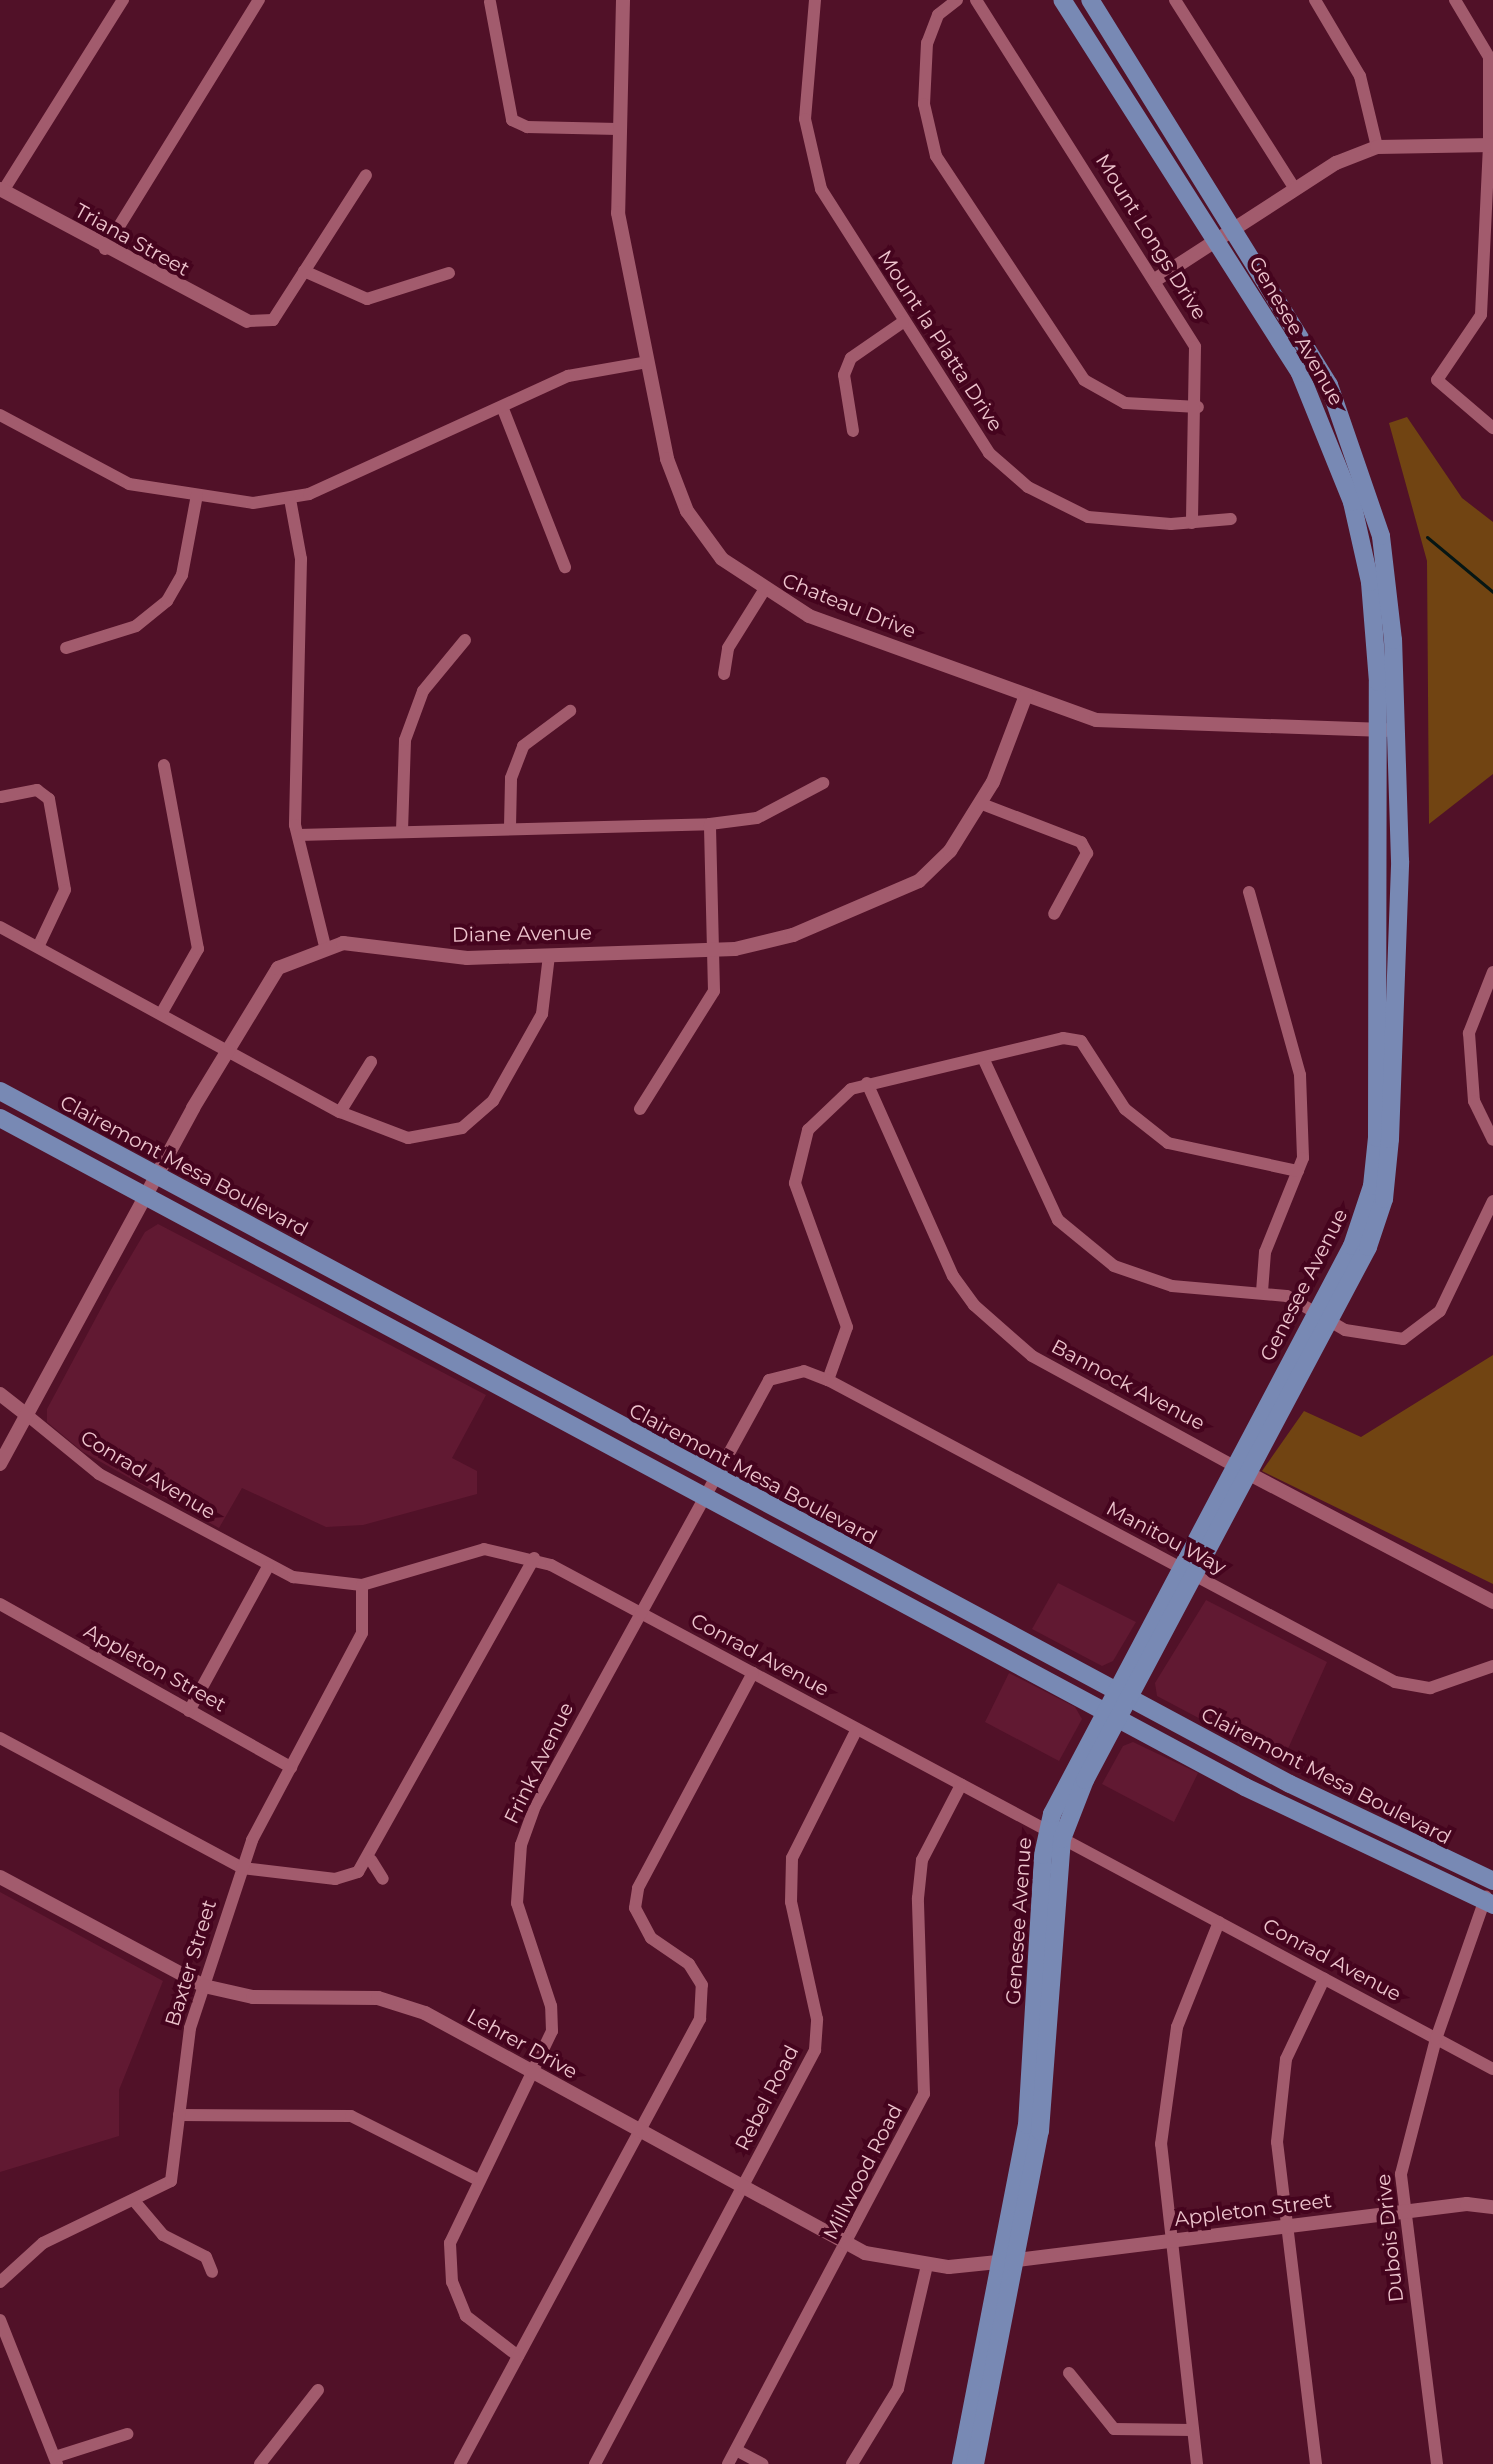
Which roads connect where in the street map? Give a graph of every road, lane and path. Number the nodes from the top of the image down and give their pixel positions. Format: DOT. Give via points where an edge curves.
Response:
graph roads {
  1 [pos="123,0"];
  2 [pos="259,0"];
  3 [pos="623,0"];
  4 [pos="815,0"];
  5 [pos="957,0"];
  6 [pos="976,0"];
  7 [pos="1062,0"];
  8 [pos="1090,0"];
  9 [pos="1175,0"];
  10 [pos="1315,0"];
  11 [pos="1455,0"];
  12 [pos="490,2"];
  13 [pos="618,129"];
  14 [pos="1491,145"];
  15 [pos="1377,147"];
  16 [pos="366,175"];
  17 [pos="1295,189"];
  18 [pos="2,190"];
  19 [pos="1236,228"];
  20 [pos="1218,240"];
  21 [pos="105,249"];
  22 [pos="1488,265"];
  23 [pos="304,271"];
  24 [pos="449,273"];
  25 [pos="1155,280"];
  26 [pos="247,321"];
  27 [pos="903,322"];
  28 [pos="647,362"];
  29 [pos="1198,407"];
  30 [pos="503,409"];
  31 [pos="0,415"];
  32 [pos="1493,428"];
  33 [pos="853,431"];
  34 [pos="197,495"];
  35 [pos="290,499"];
  36 [pos="1231,519"];
  37 [pos="1192,523"];
  38 [pos="565,567"];
  39 [pos="763,592"];
  40 [pos="465,640"];
  41 [pos="66,648"];
  42 [pos="724,674"];
  43 [pos="1026,695"];
  44 [pos="570,711"];
  45 [pos="1377,730"];
  46 [pos="1397,731"];
  47 [pos="164,765"];
  48 [pos="823,783"];
  49 [pos="1,797"];
  50 [pos="982,804"];
  51 [pos="710,824"];
  52 [pos="510,827"];
  53 [pos="402,831"];
  54 [pos="298,835"];
  55 [pos="1249,892"];
  56 [pos="1054,914"];
  57 [pos="0,927"];
  58 [pos="325,946"];
  59 [pos="38,947"];
  60 [pos="713,949"];
  61 [pos="549,955"];
  62 [pos="1493,972"];
  63 [pos="161,1014"];
  64 [pos="226,1050"];
  65 [pos="984,1060"];
  66 [pos="371,1062"];
  67 [pos="867,1083"];
  68 [pos="0,1091"];
  69 [pos="640,1109"];
  70 [pos="340,1112"];
  71 [pos="0,1118"];
  72 [pos="1493,1140"];
  73 [pos="1298,1171"];
  74 [pos="156,1176"];
  75 [pos="144,1197"];
  76 [pos="1493,1201"];
  77 [pos="1262,1292"];
  78 [pos="1323,1318"];
  79 [pos="828,1380"];
  80 [pos="0,1394"];
  81 [pos="27,1415"];
  82 [pos="0,1464"];
  83 [pos="1242,1469"];
  84 [pos="712,1477"];
  85 [pos="701,1496"];
  86 [pos="534,1558"];
  87 [pos="268,1567"];
  88 [pos="1188,1572"];
  89 [pos="362,1585"];
  90 [pos="1493,1602"];
  91 [pos="0,1604"];
  92 [pos="639,1612"];
  93 [pos="1493,1666"];
  94 [pos="753,1673"];
  95 [pos="1122,1694"];
  96 [pos="189,1711"];
  97 [pos="1110,1714"];
  98 [pos="857,1729"];
  99 [pos="0,1738"];
  100 [pos="291,1767"];
  101 [pos="961,1785"];
  102 [pos="1054,1835"];
  103 [pos="371,1860"];
  104 [pos="242,1868"];
  105 [pos="0,1877"];
  106 [pos="383,1879"];
  107 [pos="1493,1880"];
  108 [pos="1488,1904"];
  109 [pos="1219,1922"];
  110 [pos="1324,1979"];
  111 [pos="204,1986"];
  112 [pos="1436,2039"];
  113 [pos="1493,2069"];
  114 [pos="533,2074"];
  115 [pos="179,2115"];
  116 [pos="640,2132"];
  117 [pos="476,2179"];
  118 [pos="742,2189"];
  119 [pos="136,2203"];
  120 [pos="1493,2207"];
  121 [pos="1405,2212"];
  122 [pos="1288,2227"];
  123 [pos="1169,2241"];
  124 [pos="848,2246"];
  125 [pos="1008,2261"];
  126 [pos="927,2265"];
  127 [pos="212,2272"];
  128 [pos="0,2282"];
  129 [pos="0,2320"];
  130 [pos="518,2356"];
  131 [pos="1069,2373"];
  132 [pos="318,2390"];
  133 [pos="1192,2430"];
  134 [pos="127,2434"];
  135 [pos="736,2450"];
  136 [pos="56,2461"];
  137 [pos="260,2464"];
  138 [pos="460,2464"];
  139 [pos="595,2464"];
  140 [pos="728,2464"];
  141 [pos="762,2464"];
  142 [pos="852,2464"];
  143 [pos="961,2464"];
  144 [pos="975,2464"];
  145 [pos="1197,2464"];
  146 [pos="1316,2464"];
  147 [pos="1437,2464"];
  1 -- 18 [label="street"];
  2 -- 21 [label="street"];
  3 -- 13 [label="street, Chateau Drive"];
  4 -- 27 [label="street, Mount la Platta Drive" via="805,119 821,189"];
  5 -- 29 [label="street" via="938,15 927,43 924,104 936,156 1084,380 1125,403"];
  6 -- 25 [label="street, Mount Longs Drive"];
  7 -- 20 [label="main road, Genesee Avenue"];
  8 -- 19 [label="main road, Genesee Avenue"];
  9 -- 17 [label="street"];
  10 -- 15 [label="street" via="1360,76"];
  11 -- 14 [label="street" via="1489,57"];
  12 -- 13 [label="street" via="512,120 527,127"];
  13 -- 28 [label="street, Chateau Drive" via="618,213"];
  14 -- 15 [label="street"];
  14 -- 22 [label="street"];
  15 -- 17 [label="street"];
  16 -- 23 [label="street"];
  17 -- 19 [label="street"];
  18 -- 21 [label="street, Triana Street"];
  19 -- 20 [label="street"];
  19 -- 46 [label="main road, Genesee Avenue" via="1329,385 1362,466 1389,584"];
  20 -- 25 [label="street"];
  20 -- 45 [label="main road, Genesee Avenue" via="1303,380 1344,478 1370,582"];
  21 -- 26 [label="street, Triana Street"];
  22 -- 32 [label="street" via="1476,326 1437,380"];
  23 -- 24 [label="street" via="367,299"];
  23 -- 26 [label="street" via="273,320"];
  25 -- 29 [label="street, Mount Longs Drive" via="1195,347"];
  27 -- 33 [label="street" via="851,358 844,375"];
  27 -- 37 [label="street, Mount la Platta Drive" via="989,453 1028,487 1088,517"];
  28 -- 30 [label="street" via="568,376"];
  28 -- 39 [label="street, Chateau Drive" via="667,459 687,511 722,559"];
  29 -- 37 [label="street, Mount Longs Drive"];
  30 -- 35 [label="street"];
  30 -- 38 [label="street"];
  31 -- 34 [label="street" via="129,484"];
  34 -- 35 [label="street"];
  34 -- 41 [label="street" via="182,575 167,601 136,626"];
  35 -- 54 [label="street" via="301,559"];
  36 -- 37 [label="street, Mount la Platta Drive"];
  39 -- 42 [label="street" via="728,648"];
  39 -- 43 [label="street, Chateau Drive"];
  40 -- 53 [label="street" via="423,691 405,740"];
  43 -- 45 [label="street, Chateau Drive" via="1134,726"];
  43 -- 50 [label="street, Diane Avenue"];
  44 -- 52 [label="street" via="523,746 511,778"];
  45 -- 46 [label="street, Chateau Drive"];
  45 -- 78 [label="main road, Genesee Avenue" via="1375,1167 1358,1232"];
  46 -- 78 [label="main road, Genesee Avenue" via="1388,1171 1376,1227"];
  47 -- 63 [label="street" via="198,949"];
  48 -- 51 [label="street" via="757,818"];
  49 -- 59 [label="street" via="37,790 49,799 65,890"];
  50 -- 56 [label="street" via="1081,842 1087,853"];
  50 -- 60 [label="street, Diane Avenue" via="950,851 919,881 793,935"];
  51 -- 52 [label="street"];
  51 -- 60 [label="street"];
  52 -- 53 [label="street"];
  53 -- 54 [label="street"];
  54 -- 58 [label="street"];
  55 -- 73 [label="street" via="1300,1075"];
  57 -- 59 [label="street"];
  58 -- 61 [label="street, Diane Avenue" via="362,943 467,958"];
  58 -- 64 [label="street, Diane Avenue" via="278,968"];
  59 -- 63 [label="street"];
  60 -- 61 [label="street, Diane Avenue"];
  60 -- 69 [label="street" via="714,991 703,1017"];
  61 -- 70 [label="street" via="542,1014 493,1101 462,1128 423,1139 387,1133"];
  62 -- 72 [label="street" via="1469,1033 1474,1101"];
  63 -- 64 [label="street"];
  64 -- 70 [label="street"];
  64 -- 74 [label="street, Diane Avenue"];
  65 -- 67 [label="street"];
  65 -- 73 [label="street" via="1063,1038 1081,1041 1125,1109 1168,1143"];
  65 -- 77 [label="street" via="1047,1205 1085,1247 1114,1266 1172,1286"];
  66 -- 70 [label="street"];
  67 -- 79 [label="street" via="841,1094 808,1130 795,1183 847,1327"];
  67 -- 83 [label="street, Bannock Avenue" via="953,1276 974,1305 1032,1356"];
  68 -- 74 [label="main road, Clairemont Mesa Boulevard"];
  71 -- 75 [label="main road"];
  73 -- 77 [label="street" via="1265,1252"];
  74 -- 75 [label="street, Diane Avenue"];
  74 -- 84 [label="main road, Clairemont Mesa Boulevard"];
  75 -- 81 [label="street, Diane Avenue"];
  75 -- 85 [label="main road"];
  76 -- 78 [label="street" via="1424,1330 1379,1340"];
  77 -- 78 [label="street" via="1287,1296"];
  78 -- 83 [label="main road, Genesee Avenue"];
  79 -- 84 [label="street, Frink Avenue" via="804,1371 769,1380"];
  79 -- 88 [label="street, Manitou Way"];
  80 -- 81 [label="street, Conrad Avenue"];
  81 -- 82 [label="street, Diane Avenue"];
  81 -- 87 [label="street, Conrad Avenue" via="99,1474"];
  83 -- 88 [label="main road, Genesee Avenue"];
  83 -- 90 [label="street, Bannock Avenue"];
  84 -- 85 [label="street, Frink Avenue"];
  84 -- 95 [label="main road, Clairemont Mesa Boulevard"];
  85 -- 92 [label="street, Frink Avenue"];
  85 -- 97 [label="main road"];
  86 -- 89 [label="street, Conrad Avenue" via="465,1551"];
  86 -- 92 [label="street, Conrad Avenue"];
  86 -- 103 [label="street"];
  87 -- 89 [label="street, Conrad Avenue" via="320,1584"];
  87 -- 96 [label="street"];
  88 -- 93 [label="street, Manitou Way" via="1395,1682 1430,1688"];
  88 -- 95 [label="main road, Genesee Avenue"];
  89 -- 100 [label="street, Baxter Street" via="362,1633"];
  91 -- 96 [label="street, Appleton Street"];
  92 -- 94 [label="street, Conrad Avenue"];
  92 -- 114 [label="street, Frink Avenue" via="535,1806 521,1845 517,1903 551,2006 552,2031"];
  94 -- 98 [label="street, Conrad Avenue"];
  94 -- 116 [label="street" via="638,1888 641,1926 702,1985 704,2003"];
  95 -- 97 [label="main road, Genesee Avenue"];
  95 -- 107 [label="main road, Clairemont Mesa Boulevard" via="1392,1837"];
  96 -- 100 [label="street, Appleton Street"];
  97 -- 102 [label="main road, Genesee Avenue"];
  97 -- 108 [label="main road" via="1392,1863"];
  98 -- 101 [label="street, Conrad Avenue"];
  98 -- 118 [label="street, Rebel Road" via="792,1858 791,1902 817,2019 815,2050"];
  99 -- 104 [label="street"];
  100 -- 104 [label="street, Baxter Street"];
  101 -- 102 [label="street, Conrad Avenue"];
  101 -- 124 [label="street, Millwood Road" via="922,1860 918,1898 924,2094"];
  102 -- 109 [label="street, Conrad Avenue"];
  102 -- 125 [label="main road, Genesee Avenue" via="1045,2089"];
  103 -- 104 [label="street" via="335,1879"];
  103 -- 106 [label="street"];
  104 -- 111 [label="street, Baxter Street"];
  105 -- 111 [label="street, Lehrer Drive"];
  107 -- 108 [label="street, Dubois Drive"];
  108 -- 112 [label="street, Dubois Drive"];
  109 -- 110 [label="street, Conrad Avenue"];
  109 -- 123 [label="street" via="1198,1963 1168,2070 1161,2144"];
  110 -- 112 [label="street, Conrad Avenue"];
  110 -- 122 [label="street" via="1295,2036 1279,2091"];
  111 -- 114 [label="street, Lehrer Drive" via="253,1997 396,2002"];
  111 -- 115 [label="street, Baxter Street" via="179,2078"];
  112 -- 113 [label="street, Conrad Avenue"];
  112 -- 121 [label="street, Dubois Drive" via="1404,2142"];
  114 -- 116 [label="street, Lehrer Drive"];
  114 -- 117 [label="street, Frink Avenue"];
  115 -- 117 [label="street" via="361,2118"];
  115 -- 119 [label="street, Baxter Street" via="171,2181"];
  116 -- 118 [label="street, Lehrer Drive"];
  116 -- 130 [label="street"];
  117 -- 130 [label="street, Frink Avenue" via="450,2243 452,2282 476,2329"];
  118 -- 124 [label="street, Lehrer Drive"];
  118 -- 139 [label="street, Rebel Road"];
  119 -- 127 [label="street" via="163,2235 206,2257"];
  119 -- 128 [label="street, Baxter Street" via="43,2243"];
  120 -- 121 [label="street, Appleton Street"];
  121 -- 122 [label="street, Appleton Street"];
  121 -- 147 [label="street, Dubois Drive"];
  122 -- 123 [label="street, Appleton Street"];
  122 -- 146 [label="street"];
  123 -- 125 [label="street, Appleton Street"];
  123 -- 133 [label="street"];
  124 -- 126 [label="street, Lehrer Drive"];
  124 -- 135 [label="street, Millwood Road"];
  125 -- 126 [label="street, Lehrer Drive"];
  125 -- 143 [label="main road, Genesee Avenue"];
  125 -- 144 [label="main road, Genesee Avenue"];
  126 -- 142 [label="street" via="898,2389"];
  129 -- 136 [label="street"];
  130 -- 138 [label="street"];
  131 -- 133 [label="street" via="1114,2429"];
  132 -- 137 [label="street"];
  133 -- 145 [label="street"];
  134 -- 136 [label="street"];
  135 -- 140 [label="street, Millwood Road"];
  135 -- 141 [label="street"];
}
